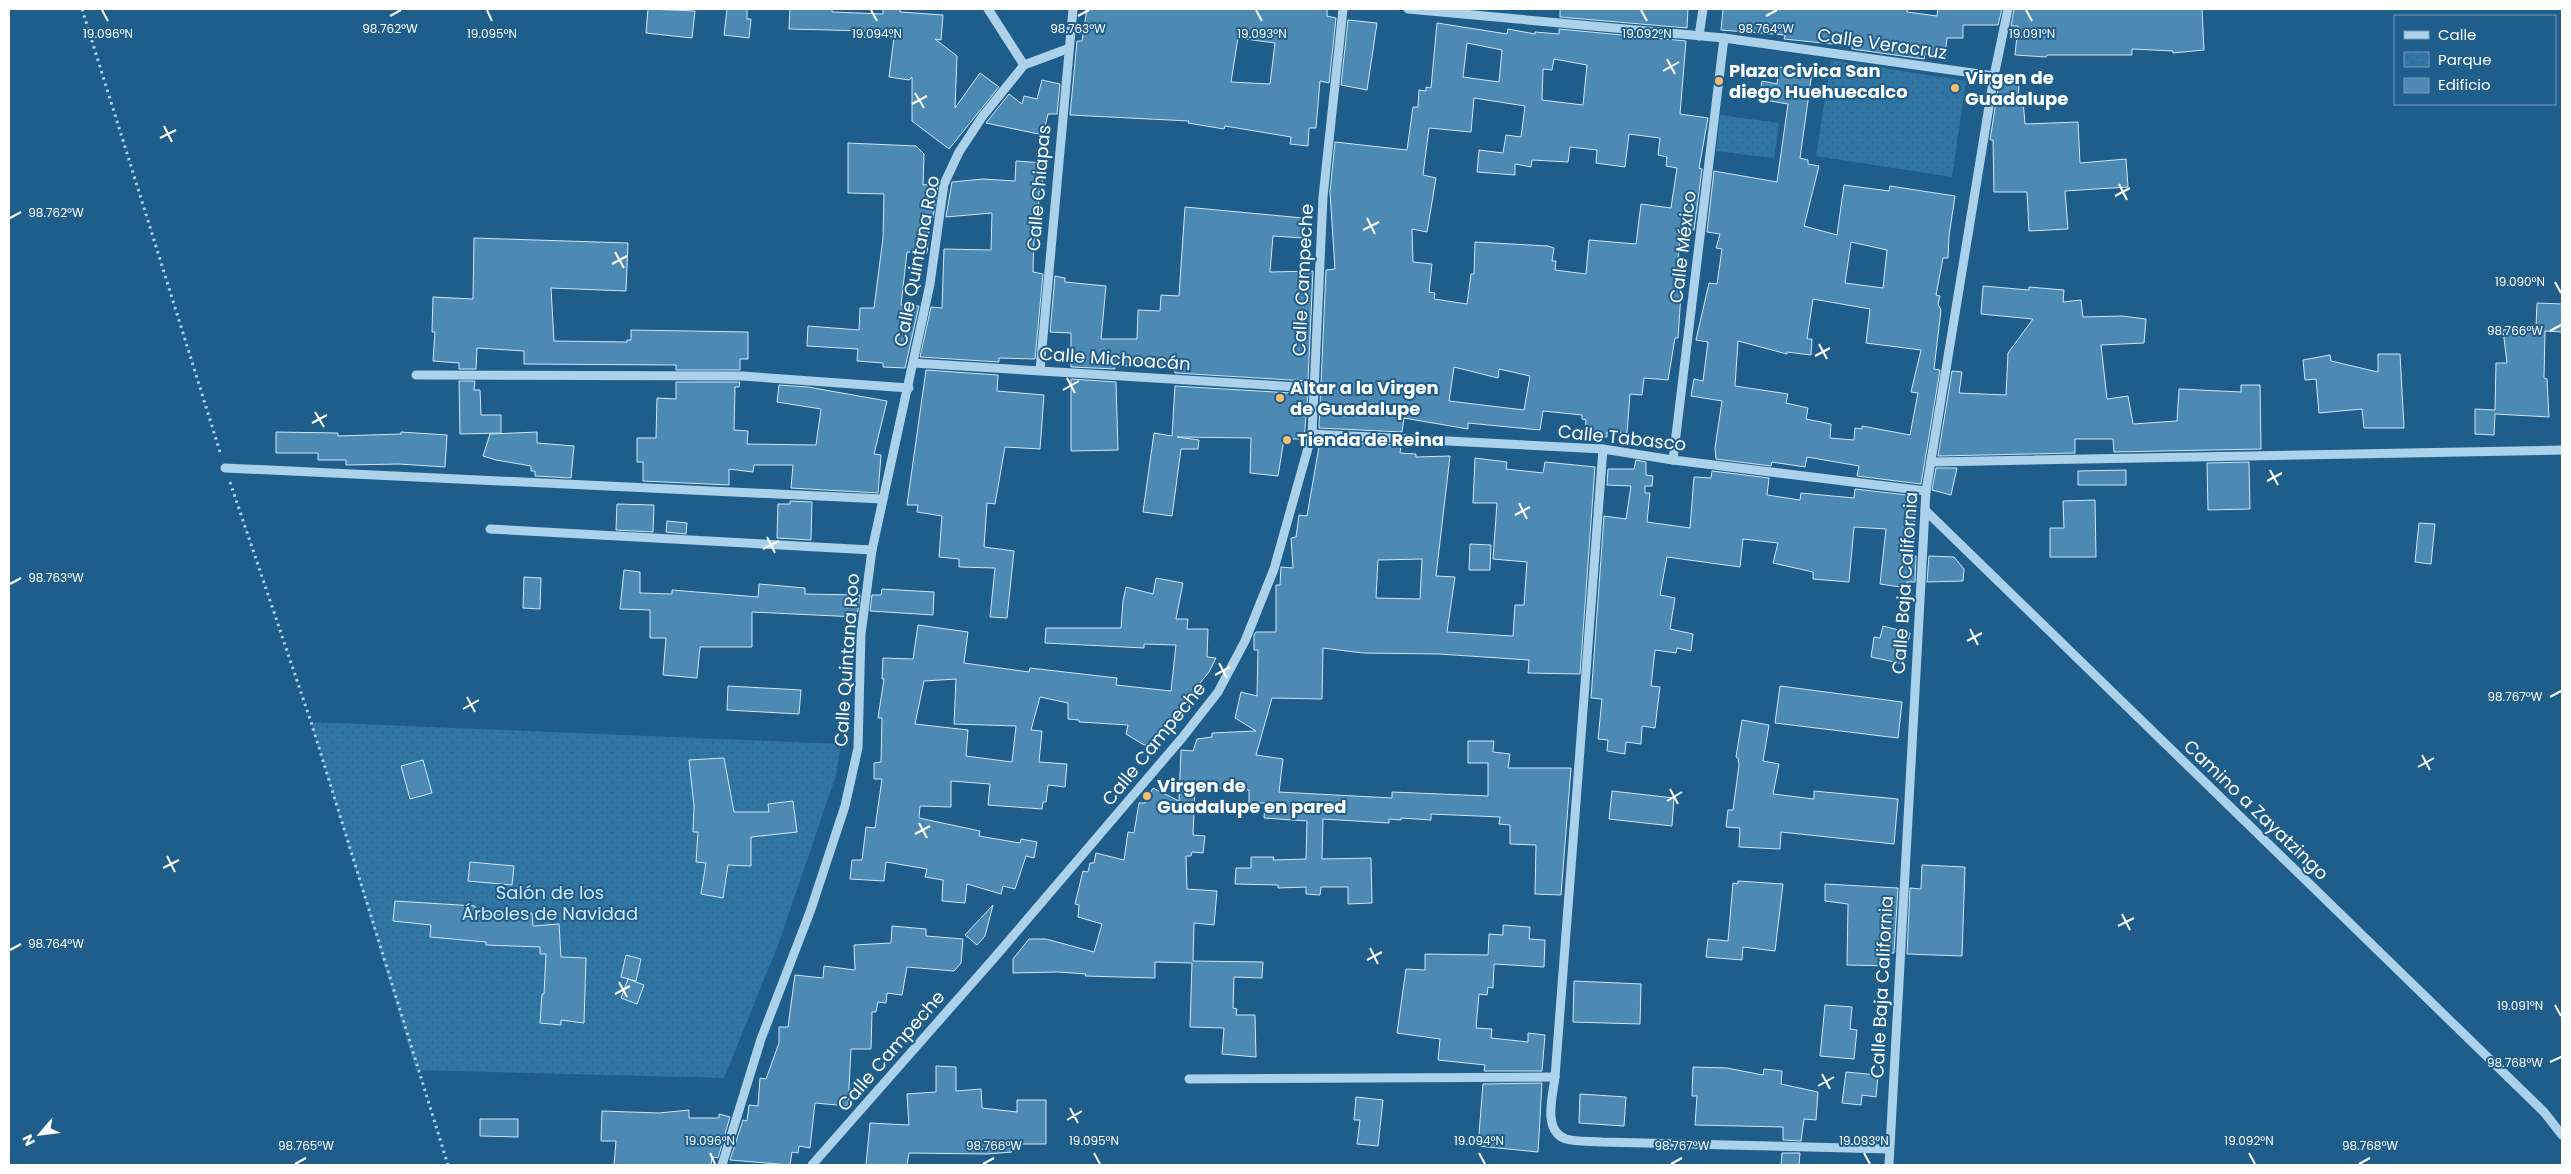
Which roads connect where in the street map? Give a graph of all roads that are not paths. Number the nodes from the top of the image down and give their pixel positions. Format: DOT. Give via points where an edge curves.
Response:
graph roads {
  1 [pos="988,9"];
  2 [pos="1073,9"];
  3 [pos="1343,9"];
  4 [pos="1408,9"];
  5 [pos="1702,9"];
  6 [pos="2008,9"];
  7 [pos="1699,36"];
  8 [pos="1724,38"];
  9 [pos="1068,49"];
  10 [pos="1024,65"];
  11 [pos="1994,76"];
  12 [pos="913,362"];
  13 [pos="1040,370"];
  14 [pos="416,376"];
  15 [pos="909,388"];
  16 [pos="1314,388"];
  17 [pos="1312,434"];
  18 [pos="1603,449"];
  19 [pos="2562,450"];
  20 [pos="1674,460"];
  21 [pos="1931,462"];
  22 [pos="225,468"];
  23 [pos="1926,491"];
  24 [pos="882,499"];
  25 [pos="1925,510"];
  26 [pos="490,529"];
  27 [pos="872,550"];
  28 [pos="1555,1077"];
  29 [pos="1189,1079"];
  30 [pos="2562,1135"];
  31 [pos="1890,1149"];
  32 [pos="722,1165"];
  33 [pos="812,1165"];
  34 [pos="1889,1165"];
  1 -- 10 [label="street"];
  2 -- 9 [label="street, Calle Chiapas"];
  3 -- 16 [label="street, Calle Campeche" via="1323,197"];
  4 -- 7 [label="street, Calle Veracruz"];
  5 -- 7 [label="street"];
  6 -- 11 [label="street, Calle Baja California"];
  7 -- 8 [label="street, Calle Veracruz"];
  8 -- 11 [label="street, Calle Veracruz"];
  8 -- 20 [label="street, Calle México"];
  9 -- 10 [label="street"];
  9 -- 13 [label="street, Calle Chiapas"];
  10 -- 12 [label="street, Calle Quintana Roo" via="982,117 959,152 944,184 930,284"];
  11 -- 21 [label="street, Calle Baja California"];
  12 -- 13 [label="street, Calle Michoacán"];
  12 -- 15 [label="street, Calle Quintana Roo"];
  13 -- 16 [label="street, Calle Michoacán"];
  14 -- 15 [label="street" via="742,376"];
  15 -- 24 [label="street, Calle Quintana Roo"];
  16 -- 17 [label="street, Calle Campeche"];
  17 -- 18 [label="street, Calle Tabasco"];
  17 -- 33 [label="street, Calle Campeche" via="1274,569 1245,641 1218,692 1008,942"];
  18 -- 20 [label="street, Calle Tabasco"];
  18 -- 28 [label="street"];
  19 -- 21 [label="street"];
  20 -- 23 [label="street, Calle Tabasco"];
  21 -- 23 [label="street, Calle Baja California"];
  22 -- 24 [label="street"];
  23 -- 25 [label="street, Calle Baja California"];
  24 -- 27 [label="street, Calle Quintana Roo"];
  25 -- 30 [label="street, Camino a Zayatzingo" via="2544,1112"];
  25 -- 31 [label="street, Calle Baja California"];
  26 -- 27 [label="street"];
  27 -- 32 [label="street, Calle Quintana Roo" via="861,634 858,748 845,806 810,912 761,1039"];
  28 -- 29 [label="street"];
  28 -- 31 [label="street" via="1550,1113 1554,1129 1565,1139"];
  31 -- 34 [label="street, Calle Baja California"];
}
